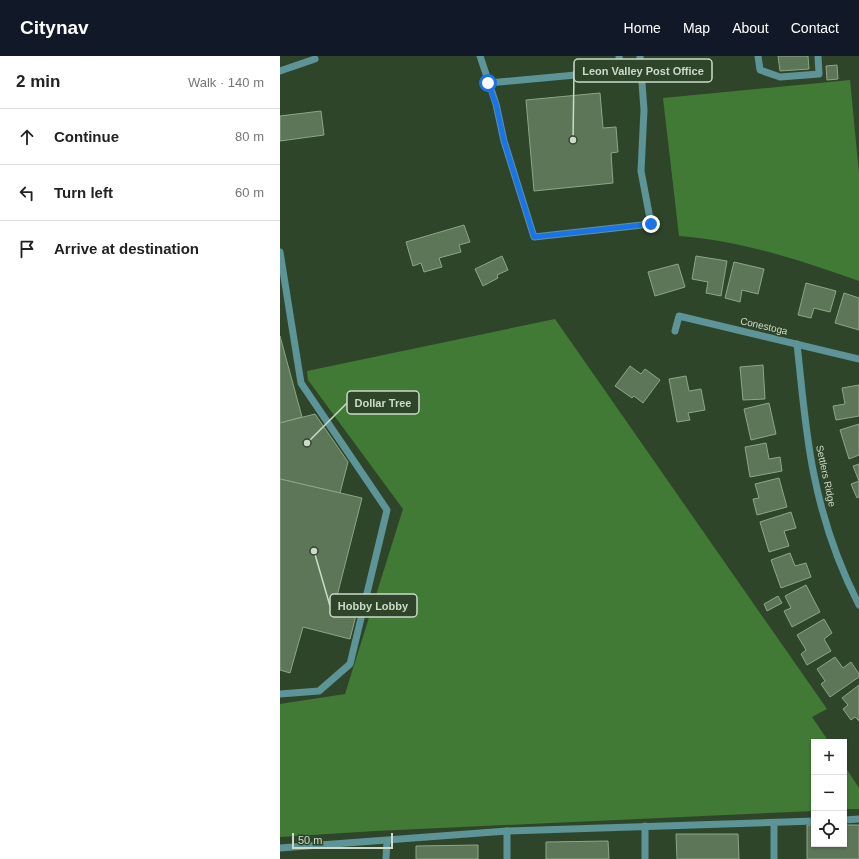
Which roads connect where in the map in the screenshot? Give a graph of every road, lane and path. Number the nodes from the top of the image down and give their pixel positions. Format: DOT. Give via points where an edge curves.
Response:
graph roads {
  1 [pos="480,56"];
  2 [pos="619,56"];
  3 [pos="640,56"];
  4 [pos="758,56"];
  5 [pos="818,56"];
  6 [pos="315,59"];
  7 [pos="280,71"];
  8 [pos="488,83"];
  9 [pos="280,252"];
  10 [pos="675,331"];
  11 [pos="797,344"];
  12 [pos="859,359"];
  13 [pos="859,605"];
  14 [pos="280,694"];
  15 [pos="859,819"];
  16 [pos="847,820"];
  17 [pos="811,821"];
  18 [pos="774,823"];
  19 [pos="645,826"];
  20 [pos="507,831"];
  21 [pos="387,841"];
  22 [pos="280,848"];
  23 [pos="386,859"];
  24 [pos="507,859"];
  25 [pos="645,859"];
  26 [pos="774,859"];
  1 -- 8 [label="street"];
  2 -- 8 [label="street" via="620,65 608,72"];
  3 -- 8 [label="street" via="644,110 641,171 651,224 534,237"];
  4 -- 5 [label="street" via="760,70 780,77 819,74"];
  6 -- 7 [label="street"];
  9 -- 14 [label="street" via="301,383 387,510 350,664 319,691"];
  10 -- 11 [label="street, Conestoga" via="679,316"];
  11 -- 12 [label="street, Conestoga"];
  11 -- 13 [label="street, Settlers Ridge" via="814,475 828,530 848,584"];
  15 -- 16 [label="street"];
  17 -- 18 [label="street"];
  18 -- 19 [label="street"];
  18 -- 26 [label="street"];
  19 -- 20 [label="street"];
  19 -- 25 [label="street"];
  20 -- 21 [label="street"];
  20 -- 24 [label="street"];
  21 -- 22 [label="street"];
  21 -- 23 [label="street"];
}
